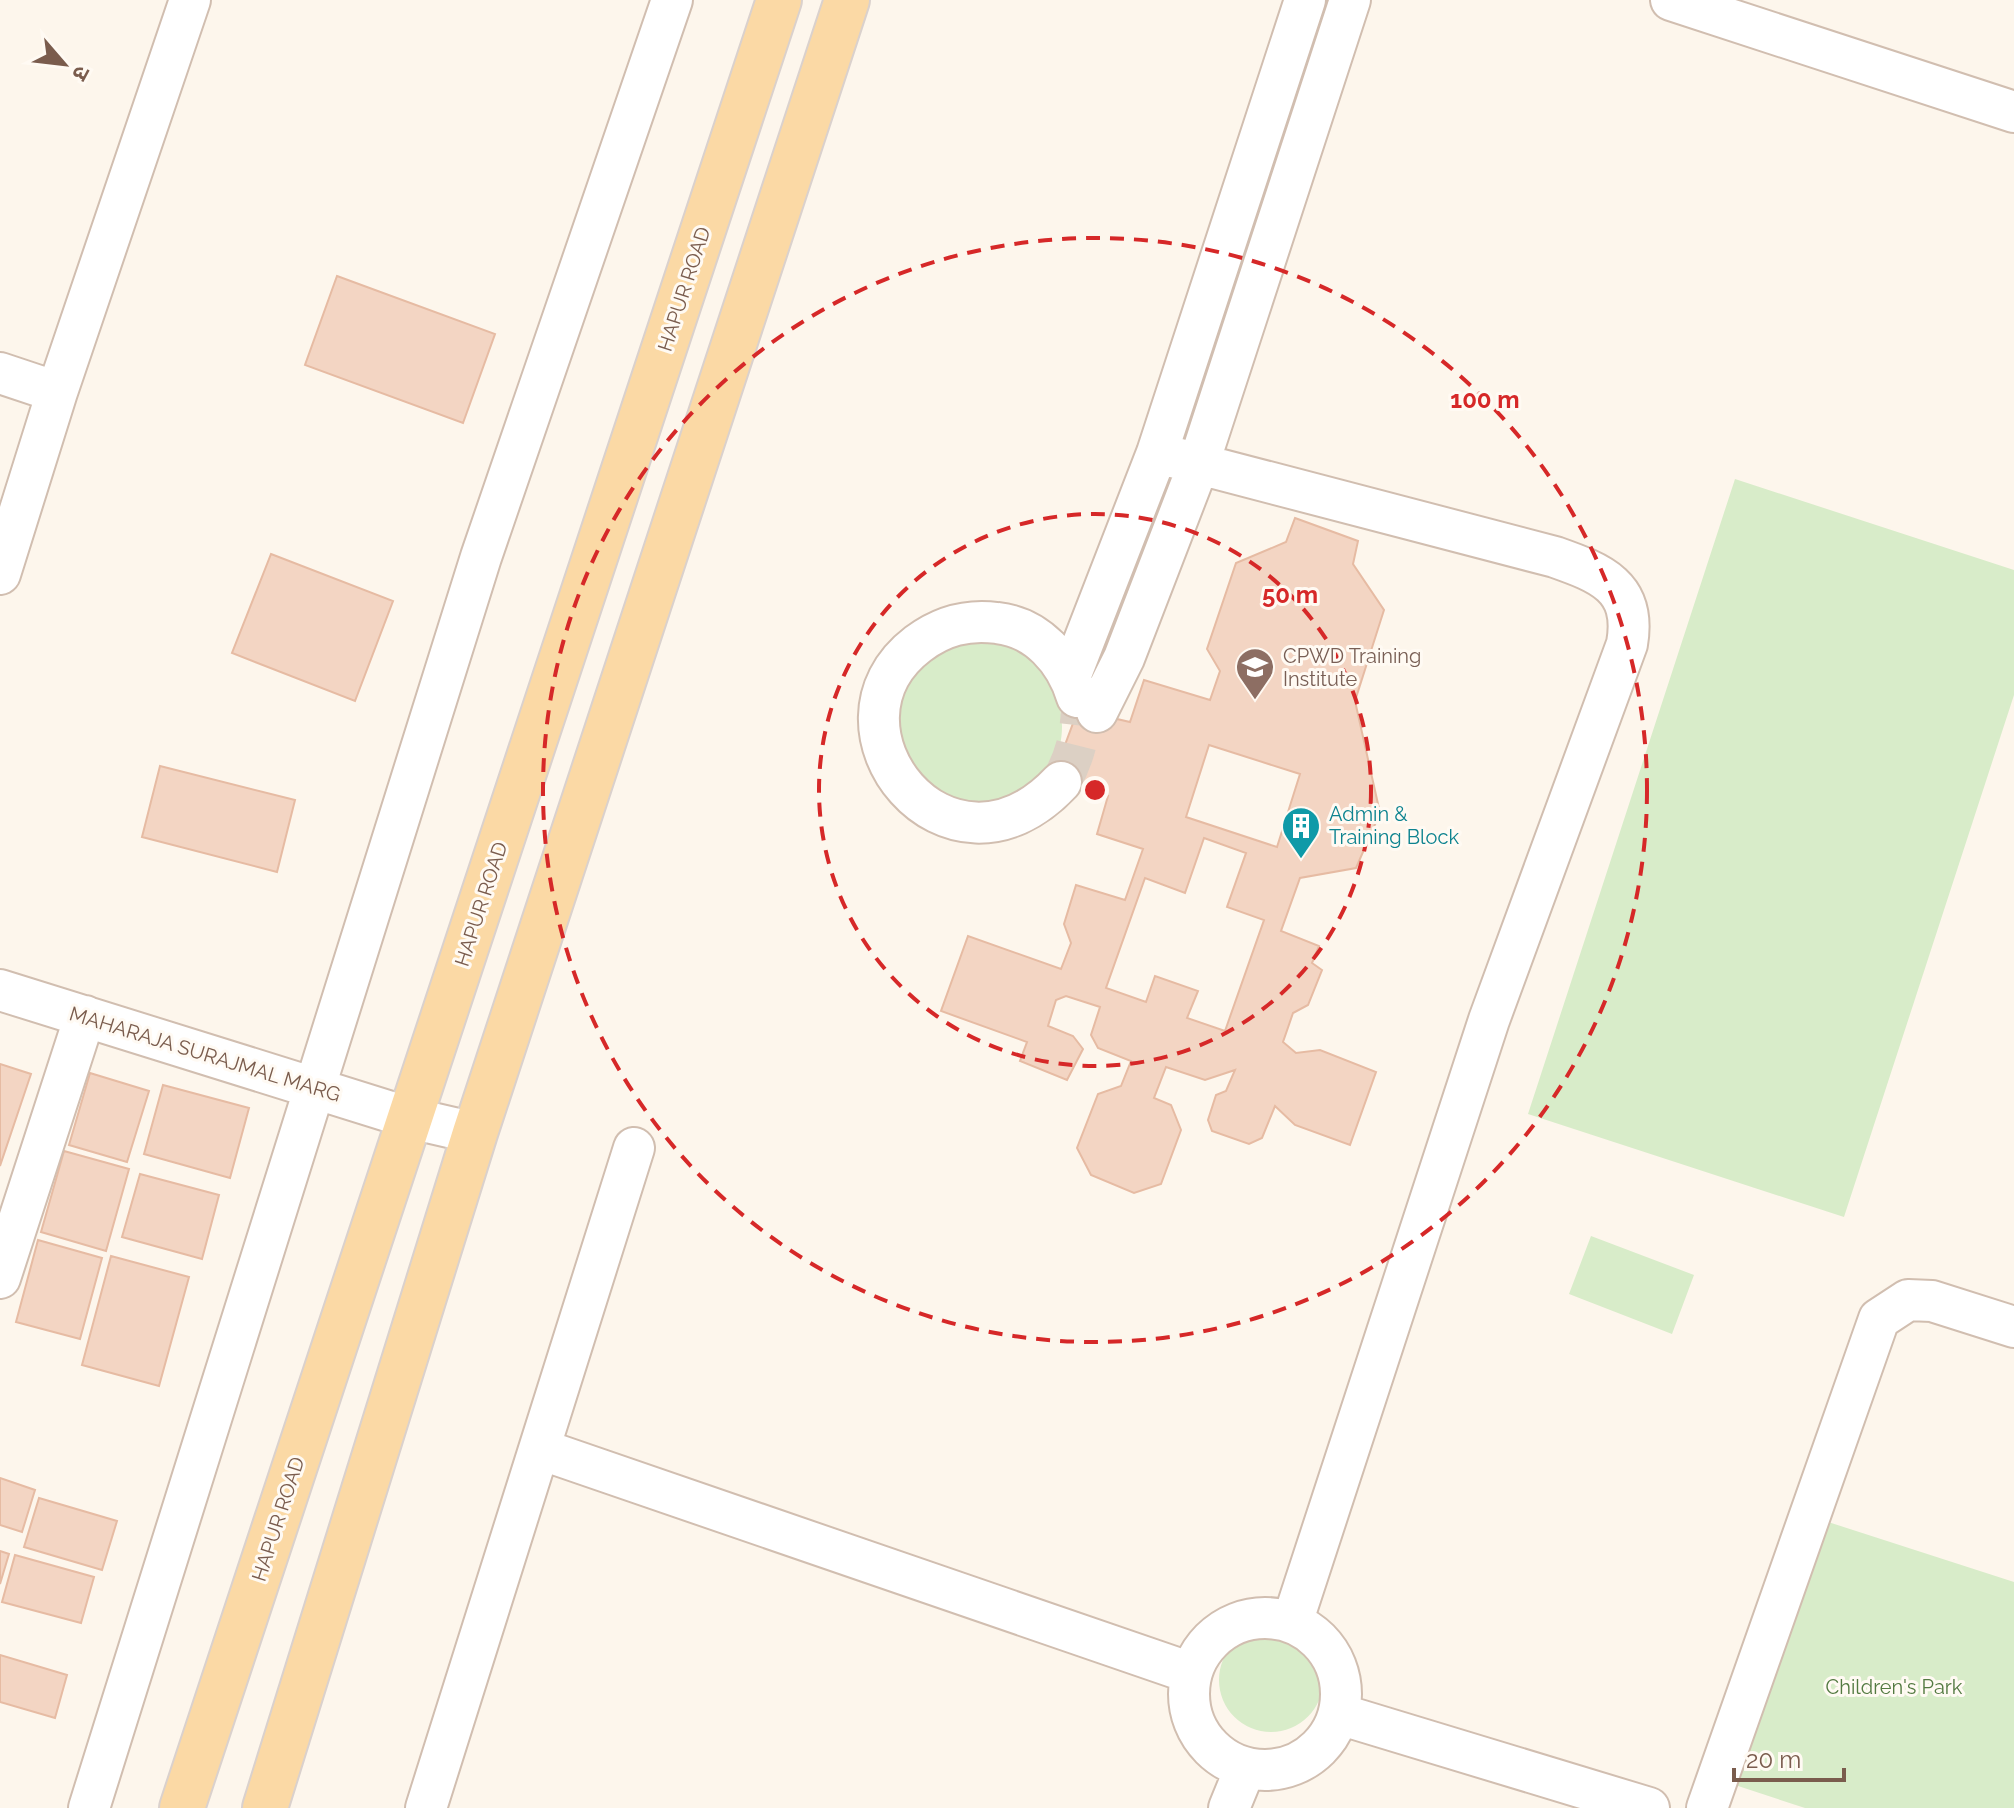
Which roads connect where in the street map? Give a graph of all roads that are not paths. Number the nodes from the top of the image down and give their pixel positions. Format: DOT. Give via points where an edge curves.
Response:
graph roads {
  1 [pos="190,0"];
  2 [pos="672,0"];
  3 [pos="779,0"];
  4 [pos="847,0"];
  5 [pos="1305,0"];
  6 [pos="1350,0"];
  7 [pos="1671,0"];
  8 [pos="2014,112"];
  9 [pos="0,373"];
  10 [pos="57,392"];
  11 [pos="1157,453"];
  12 [pos="1198,466"];
  13 [pos="0,574"];
  14 [pos="1083,699"];
  15 [pos="1061,782"];
  16 [pos="0,990"];
  17 [pos="85,1016"];
  18 [pos="316,1088"];
  19 [pos="410,1118"];
  20 [pos="475,1133"];
  21 [pos="634,1148"];
  22 [pos="2,1265"];
  23 [pos="2014,1327"];
  24 [pos="540,1449"];
  25 [pos="1292,1623"];
  26 [pos="1191,1673"];
  27 [pos="1339,1714"];
  28 [pos="1245,1769"];
  29 [pos="1639,1807"];
  30 [pos="89,1808"];
  31 [pos="182,1808"];
  32 [pos="265,1808"];
  33 [pos="426,1808"];
  34 [pos="1229,1808"];
  35 [pos="1707,1808"];
  1 -- 10 [label="street"];
  2 -- 18 [label="street" via="481,557"];
  3 -- 19 [label="main road, HAPUR ROAD"];
  4 -- 20 [label="main road"];
  5 -- 11 [label="street"];
  6 -- 12 [label="street"];
  7 -- 8 [label="street"];
  9 -- 10 [label="street"];
  10 -- 13 [label="street"];
  11 -- 12 [label="street"];
  11 -- 14 [label="street"];
  12 -- 14 [label="street" via="1114,681"];
  12 -- 25 [label="street" via="1589,569 1609,580 1622,597 1630,631 1489,1020"];
  14 -- 15 [label="street" via="1049,648 1005,623 980,621 930,634 902,659 884,693 882,743 890,767 904,788 946,817 997,821 1021,814"];
  16 -- 17 [label="street, MAHARAJA SURAJMAL MARG"];
  17 -- 18 [label="street, MAHARAJA SURAJMAL MARG"];
  17 -- 22 [label="street"];
  18 -- 19 [label="street, MAHARAJA SURAJMAL MARG"];
  18 -- 30 [label="street"];
  19 -- 20 [label="street, MAHARAJA SURAJMAL MARG"];
  19 -- 31 [label="main road, HAPUR ROAD"];
  20 -- 32 [label="main road"];
  21 -- 24 [label="street"];
  23 -- 35 [label="street" via="1932,1301 1908,1300 1879,1319"];
  24 -- 26 [label="street"];
  24 -- 33 [label="street"];
  25 -- 26 [label="street" via="1262,1617 1239,1622 1201,1651"];
  25 -- 27 [label="street" via="1325,1646 1337,1666"];
  26 -- 28 [label="street" via="1188,1697 1204,1742"];
  27 -- 28 [label="street" via="1330,1736 1303,1760 1269,1771"];
  27 -- 29 [label="street"];
  28 -- 34 [label="street"];
}
